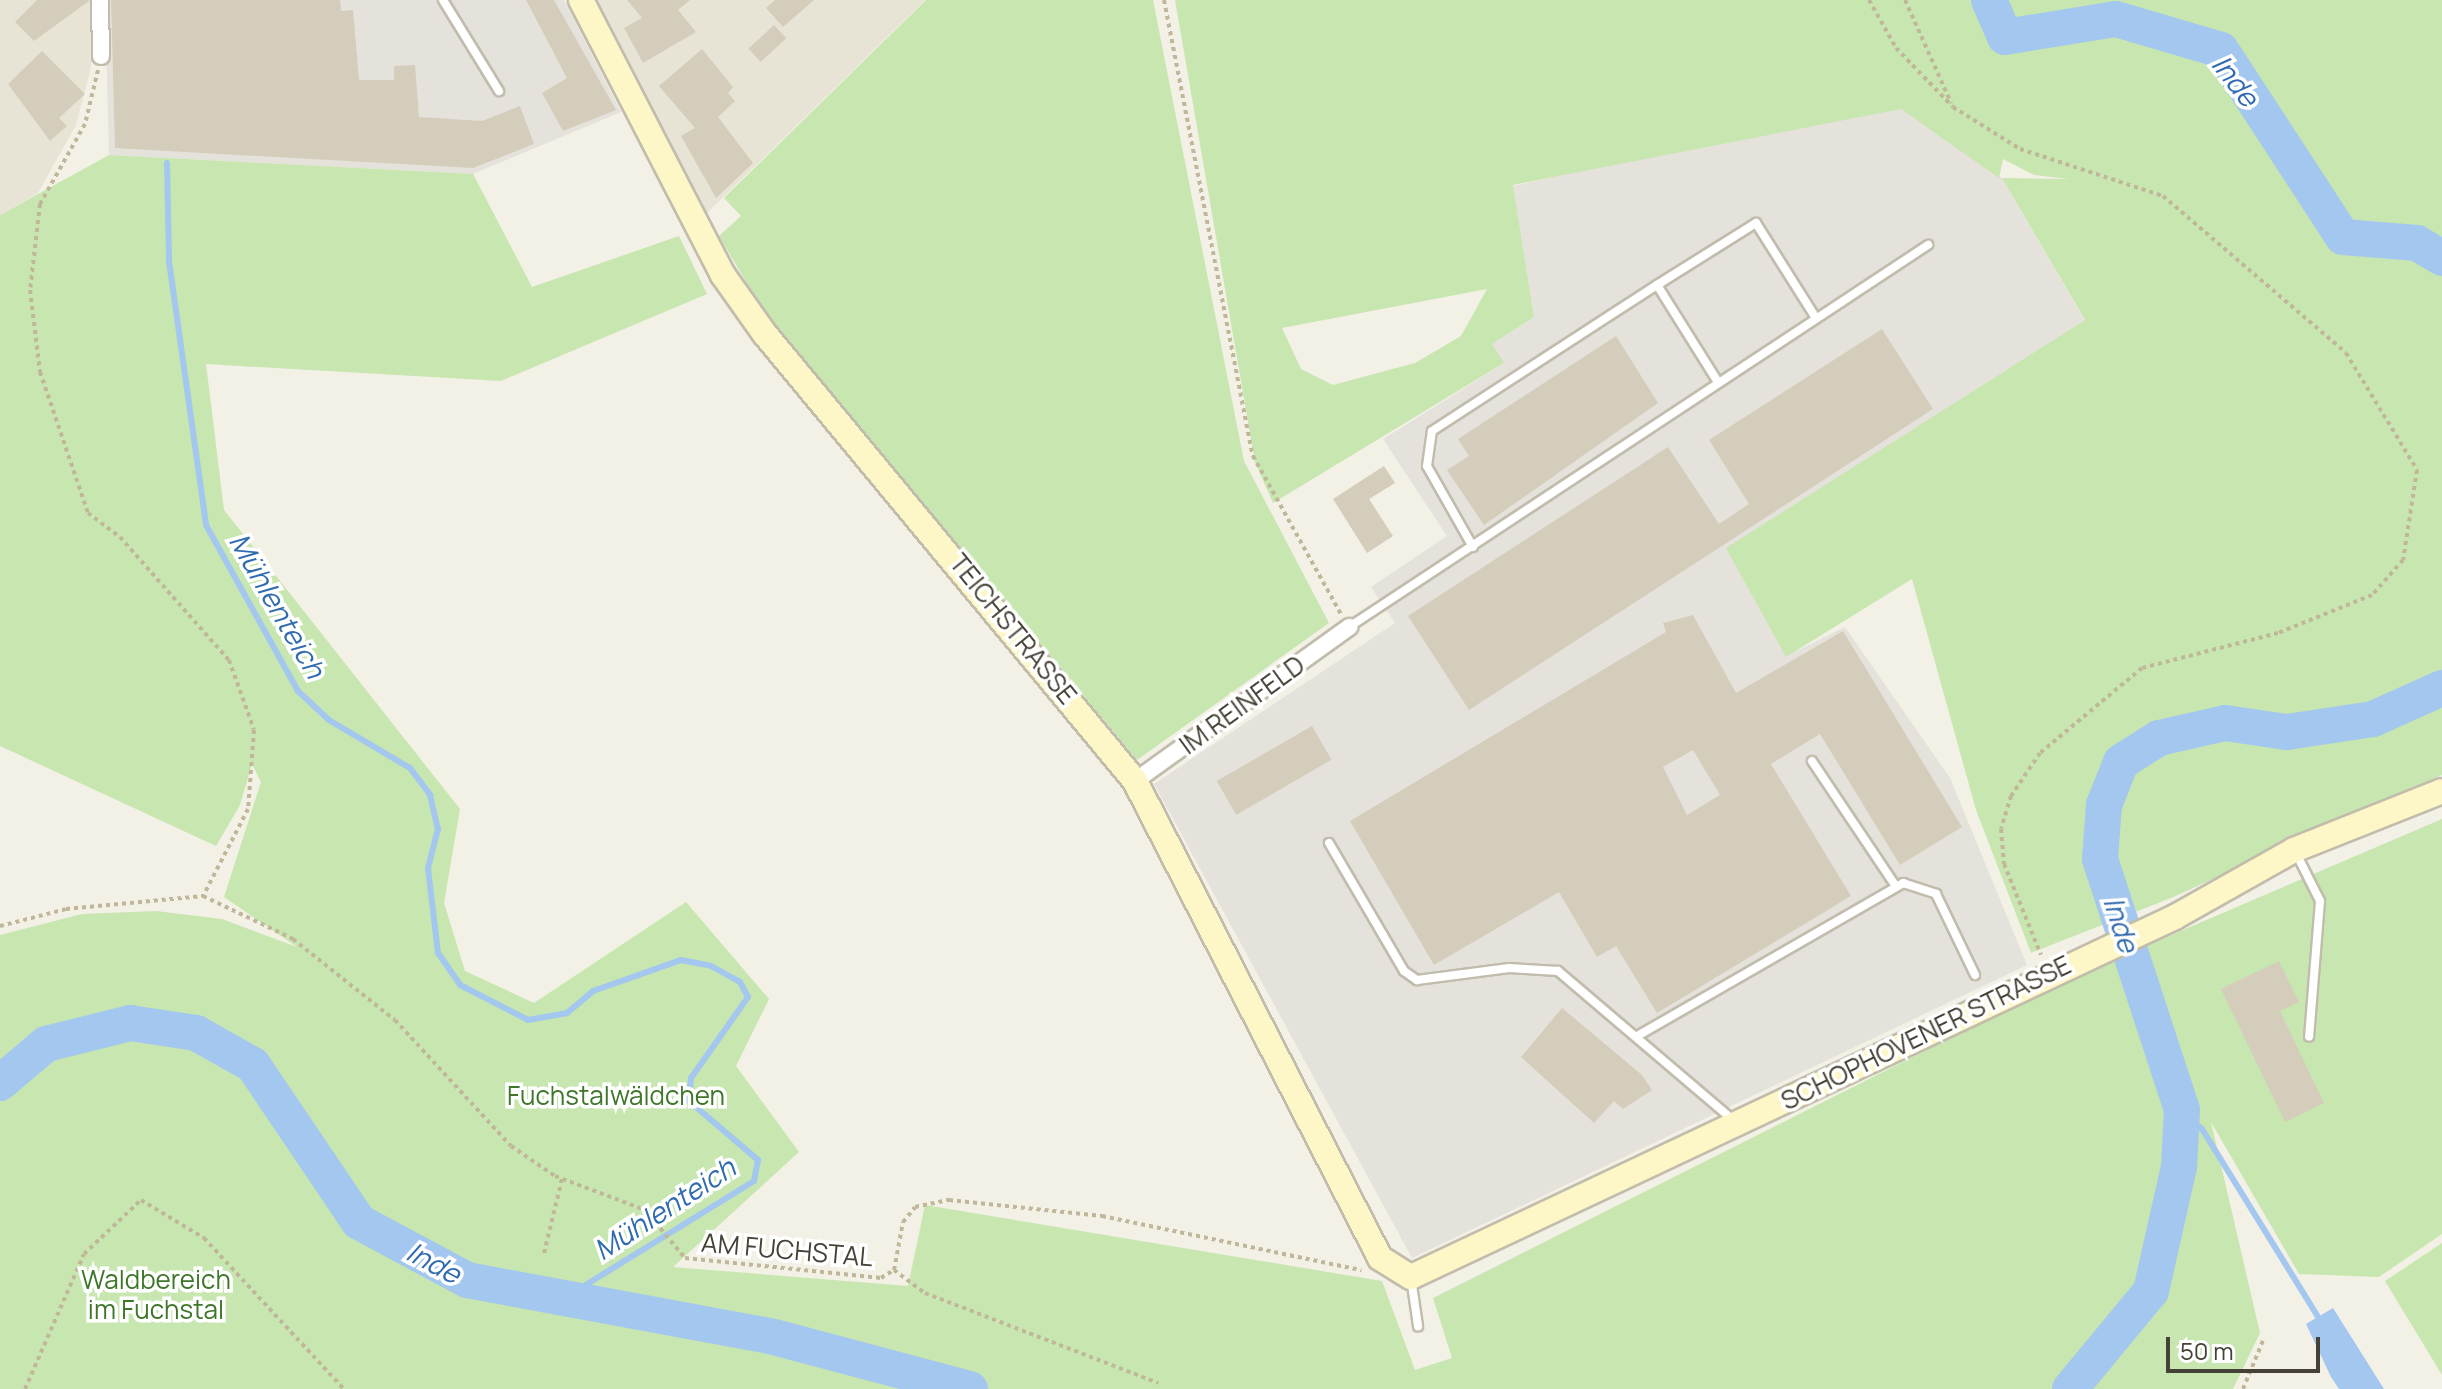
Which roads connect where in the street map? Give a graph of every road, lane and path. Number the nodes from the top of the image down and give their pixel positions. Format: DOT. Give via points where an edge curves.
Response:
graph roads {
  1 [pos="100,0"];
  2 [pos="443,0"];
  3 [pos="581,0"];
  4 [pos="1164,0"];
  5 [pos="1869,0"];
  6 [pos="1905,0"];
  7 [pos="101,56"];
  8 [pos="499,91"];
  9 [pos="1953,107"];
  10 [pos="1928,245"];
  11 [pos="1657,285"];
  12 [pos="1814,315"];
  13 [pos="1716,379"];
  14 [pos="1473,547"];
  15 [pos="1349,627"];
  16 [pos="1812,761"];
  17 [pos="1135,781"];
  18 [pos="2442,791"];
  19 [pos="1329,843"];
  20 [pos="2294,850"];
  21 [pos="1895,885"];
  22 [pos="203,896"];
  23 [pos="0,926"];
  24 [pos="2055,969"];
  25 [pos="1975,975"];
  26 [pos="1639,1035"];
  27 [pos="2309,1037"];
  28 [pos="1737,1124"];
  29 [pos="562,1179"];
  30 [pos="544,1253"];
  31 [pos="894,1270"];
  32 [pos="1366,1270"];
  33 [pos="1411,1277"];
  34 [pos="1418,1326"];
  35 [pos="2264,1338"];
  36 [pos="1158,1383"];
  37 [pos="25,1389"];
  38 [pos="344,1389"];
  39 [pos="2243,1389"];
  1 -- 7 [label="street"];
  2 -- 8 [label="lane"];
  3 -- 17 [label="main road, TEICHSTRASSE" via="723,275 764,333"];
  4 -- 15 [label="path" via="1253,456"];
  5 -- 9 [label="path" via="1896,48"];
  6 -- 9 [label="path"];
  7 -- 22 [label="path" via="85,124 40,204 30,290 40,372 88,513 120,537 229,660 254,730 248,809"];
  9 -- 24 [label="path" via="2020,149 2163,196 2346,353 2417,470 2403,560 2372,595 2278,633 2142,668 2040,753 2011,796 2001,829 2004,864"];
  10 -- 12 [label="lane"];
  11 -- 12 [label="lane" via="1756,223"];
  11 -- 13 [label="lane"];
  11 -- 14 [label="lane" via="1432,431 1427,466"];
  12 -- 13 [label="lane"];
  13 -- 14 [label="lane" via="1684,413"];
  14 -- 15 [label="lane"];
  15 -- 17 [label="street, IM REINFELD"];
  16 -- 21 [label="lane"];
  17 -- 33 [label="main road, TEICHSTRASSE" via="1380,1258"];
  18 -- 20 [label="main road, SCHOPHOVENER STRASSE"];
  19 -- 26 [label="lane" via="1404,971 1417,980 1509,968 1558,971"];
  20 -- 24 [label="main road, SCHOPHOVENER STRASSE" via="2175,917"];
  20 -- 27 [label="lane" via="2320,901"];
  21 -- 25 [label="lane" via="1913,883 1936,894"];
  21 -- 26 [label="lane"];
  22 -- 23 [label="path" via="66,909"];
  22 -- 29 [label="path, AM FUCHSTAL" via="345,974 511,1146"];
  24 -- 28 [label="main road, SCHOPHOVENER STRASSE"];
  26 -- 28 [label="lane"];
  28 -- 33 [label="main road, SCHOPHOVENER STRASSE"];
  29 -- 30 [label="path"];
  29 -- 31 [label="path, AM FUCHSTAL" via="645,1210 685,1258 825,1276 881,1278"];
  31 -- 32 [label="path, AM FUCHSTAL" via="903,1222 915,1207 949,1200 1102,1216"];
  31 -- 36 [label="path" via="925,1293"];
  33 -- 34 [label="lane"];
  35 -- 39 [label="path"];
  37 -- 38 [label="path" via="84,1254 141,1200 204,1238"];
}
